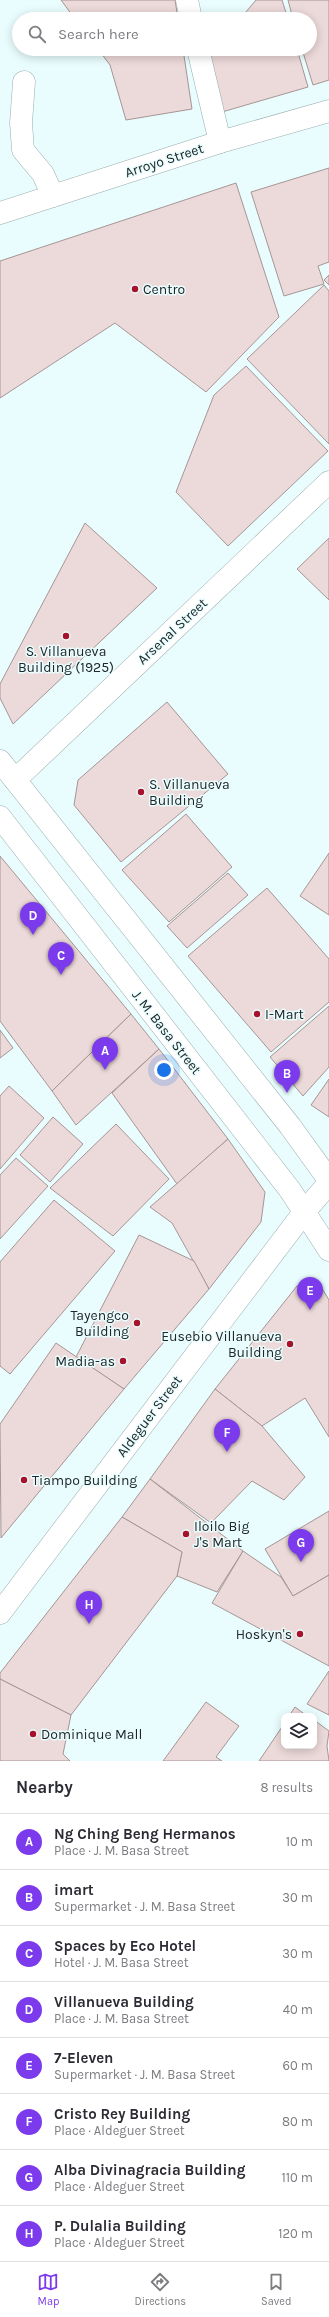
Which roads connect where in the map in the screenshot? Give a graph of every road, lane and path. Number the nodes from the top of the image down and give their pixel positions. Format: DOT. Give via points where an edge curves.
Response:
graph roads {
  1 [pos="186,0"];
  2 [pos="189,12"];
  3 [pos="200,56"];
  4 [pos="24,82"];
  5 [pos="329,111"];
  6 [pos="220,142"];
  7 [pos="53,196"];
  8 [pos="0,213"];
  9 [pos="329,482"];
  10 [pos="0,761"];
  11 [pos="15,780"];
  12 [pos="0,817"];
  13 [pos="329,1180"];
  14 [pos="329,1183"];
  15 [pos="305,1211"];
  16 [pos="329,1250"];
  17 [pos="0,1613"];
  1 -- 2 [label="street"];
  3 -- 6 [label="street"];
  4 -- 7 [label="street" via="21,123 23,150 43,174"];
  5 -- 6 [label="street, Arroyo Street"];
  6 -- 7 [label="street, Arroyo Street"];
  7 -- 8 [label="street, Arroyo Street"];
  9 -- 11 [label="street, Arsenal Street"];
  10 -- 11 [label="street"];
  11 -- 13 [label="street" via="290,1126"];
  12 -- 15 [label="street, J. M. Basa Street"];
  14 -- 15 [label="street, Aldeguer Street"];
  15 -- 16 [label="street, J. M. Basa Street"];
  15 -- 17 [label="street, Aldeguer Street"];
}
